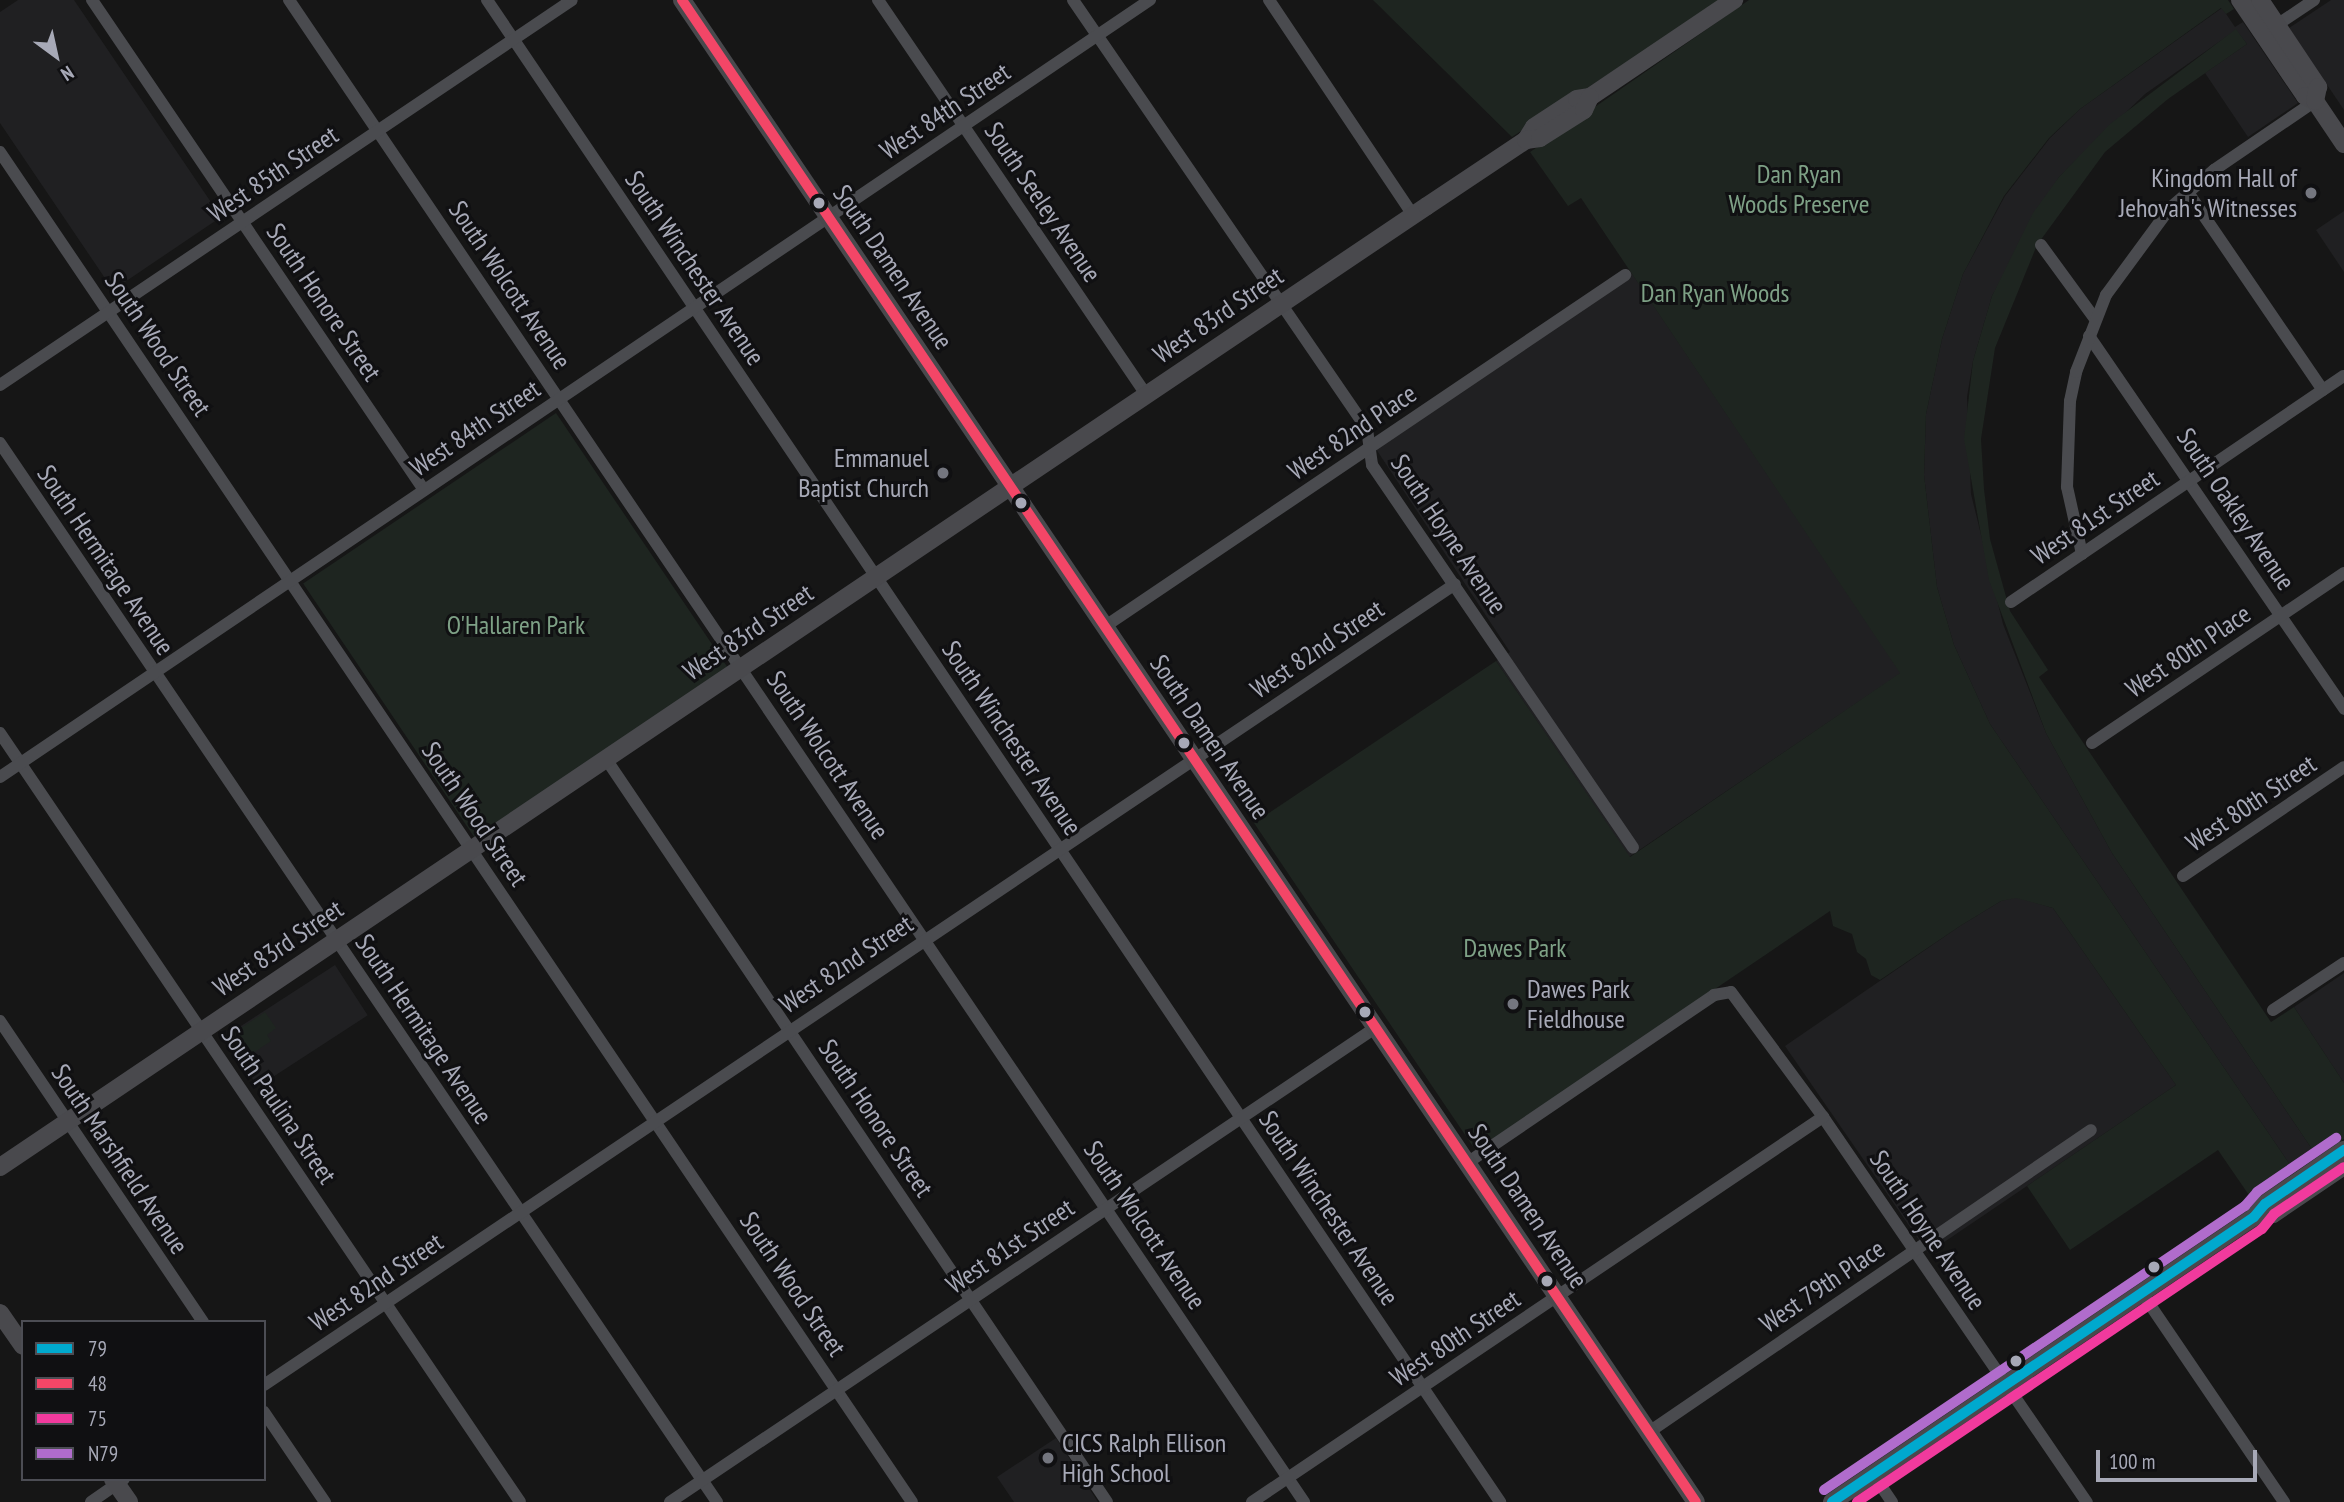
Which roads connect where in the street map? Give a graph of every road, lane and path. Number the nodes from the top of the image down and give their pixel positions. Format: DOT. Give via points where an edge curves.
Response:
graph roads {
  1 [pos="92,0"];
  2 [pos="289,0"];
  3 [pos="487,0"];
  4 [pos="572,0"];
  5 [pos="682,0"];
  6 [pos="878,0"];
  7 [pos="1073,0"];
  8 [pos="1150,0"];
  9 [pos="1269,0"];
  10 [pos="1734,0"];
  11 [pos="2240,0"];
  12 [pos="2260,0"];
  13 [pos="2314,0"];
  14 [pos="2270,30"];
  15 [pos="1097,36"];
  16 [pos="513,39"];
  17 [pos="2315,101"];
  18 [pos="964,126"];
  19 [pos="378,131"];
  20 [pos="2344,144"];
  21 [pos="0,152"];
  22 [pos="2187,191"];
  23 [pos="1413,215"];
  24 [pos="829,217"];
  25 [pos="242,222"];
  26 [pos="2041,245"];
  27 [pos="1625,275"];
  28 [pos="1282,304"];
  29 [pos="694,308"];
  30 [pos="108,312"];
  31 [pos="2095,319"];
  32 [pos="2089,336"];
  33 [pos="2344,376"];
  34 [pos="0,385"];
  35 [pos="2323,390"];
  36 [pos="1146,395"];
  37 [pos="560,399"];
  38 [pos="0,443"];
  39 [pos="1371,447"];
  40 [pos="2190,481"];
  41 [pos="1010,487"];
  42 [pos="424,491"];
  43 [pos="2082,554"];
  44 [pos="2344,573"];
  45 [pos="876,577"];
  46 [pos="290,581"];
  47 [pos="1455,584"];
  48 [pos="2011,602"];
  49 [pos="2281,616"];
  50 [pos="1104,627"];
  51 [pos="742,667"];
  52 [pos="155,672"];
  53 [pos="2344,709"];
  54 [pos="0,733"];
  55 [pos="2092,743"];
  56 [pos="606,759"];
  57 [pos="1194,759"];
  58 [pos="20,763"];
  59 [pos="2344,767"];
  60 [pos="0,777"];
  61 [pos="1633,847"];
  62 [pos="1059,848"];
  63 [pos="472,850"];
  64 [pos="2183,876"];
  65 [pos="924,939"];
  66 [pos="336,941"];
  67 [pos="2344,963"];
  68 [pos="2273,1010"];
  69 [pos="0,1021"];
  70 [pos="1375,1028"];
  71 [pos="789,1030"];
  72 [pos="202,1031"];
  73 [pos="1823,1117"];
  74 [pos="1241,1118"];
  75 [pos="655,1121"];
  76 [pos="68,1122"];
  77 [pos="2091,1130"];
  78 [pos="2344,1150"];
  79 [pos="1467,1163"];
  80 [pos="2344,1166"];
  81 [pos="0,1167"];
  82 [pos="1106,1209"];
  83 [pos="520,1212"];
  84 [pos="2254,1217"];
  85 [pos="1914,1250"];
  86 [pos="2141,1293"];
  87 [pos="1557,1296"];
  88 [pos="971,1299"];
  89 [pos="385,1303"];
  90 [pos="0,1313"];
  91 [pos="202,1320"];
  92 [pos="21,1343"];
  93 [pos="266,1384"];
  94 [pos="2006,1384"];
  95 [pos="1422,1387"];
  96 [pos="837,1390"];
  97 [pos="266,1415"];
  98 [pos="1648,1432"];
  99 [pos="1873,1474"];
  100 [pos="1288,1478"];
  101 [pos="702,1480"];
  102 [pos="118,1481"];
  103 [pos="91,1502"];
  104 [pos="129,1502"];
  105 [pos="325,1502"];
  106 [pos="520,1502"];
  107 [pos="670,1502"];
  108 [pos="717,1502"];
  109 [pos="912,1502"];
  110 [pos="1107,1502"];
  111 [pos="1252,1502"];
  112 [pos="1304,1502"];
  113 [pos="1500,1502"];
  114 [pos="1696,1502"];
  115 [pos="1832,1502"];
  116 [pos="1892,1502"];
  117 [pos="2087,1502"];
  118 [pos="2284,1502"];
  1 -- 25 [label="street, South Honore Street"];
  2 -- 19 [label="street, South Wolcott Avenue"];
  3 -- 16 [label="street, South Winchester Avenue"];
  4 -- 16 [label="street, West 85th Street"];
  5 -- 24 [label="street, South Damen Avenue"];
  6 -- 18 [label="street, South Seeley Avenue"];
  7 -- 15 [label="street, South Hoyne Avenue"];
  8 -- 15 [label="street, West 84th Street"];
  9 -- 23 [label="street"];
  10 -- 23 [label="street, West 83rd Street" via="1590,97 1584,110 1540,138 1527,140"];
  11 -- 14 [label="street"];
  12 -- 14 [label="street"];
  13 -- 14 [label="street"];
  14 -- 17 [label="street" via="2318,87"];
  15 -- 18 [label="street, West 84th Street"];
  15 -- 28 [label="street, South Hoyne Avenue"];
  16 -- 19 [label="street, West 85th Street"];
  16 -- 29 [label="street, South Winchester Avenue"];
  17 -- 20 [label="street"];
  17 -- 22 [label="street"];
  18 -- 24 [label="street, West 84th Street"];
  18 -- 36 [label="street, South Seeley Avenue"];
  19 -- 25 [label="street, West 85th Street"];
  19 -- 37 [label="street, South Wolcott Avenue"];
  21 -- 30 [label="street, South Wood Street"];
  22 -- 31 [label="street" via="2140,243"];
  22 -- 35 [label="street"];
  23 -- 28 [label="street, West 83rd Street"];
  24 -- 29 [label="street, West 84th Street"];
  24 -- 41 [label="street, South Damen Avenue"];
  25 -- 30 [label="street, West 85th Street"];
  25 -- 42 [label="street, South Honore Street"];
  26 -- 31 [label="street"];
  27 -- 39 [label="street, West 82nd Place"];
  28 -- 36 [label="street, West 83rd Street"];
  28 -- 39 [label="street, South Hoyne Avenue" via="1367,429"];
  29 -- 37 [label="street, West 84th Street"];
  29 -- 45 [label="street, South Winchester Avenue"];
  30 -- 34 [label="street, West 85th Street"];
  30 -- 46 [label="street, South Wood Street"];
  31 -- 32 [label="street"];
  32 -- 40 [label="street, South Oakley Avenue"];
  32 -- 43 [label="street" via="2070,401 2066,459 2071,517"];
  33 -- 35 [label="street, West 81st Street"];
  35 -- 40 [label="street, West 81st Street"];
  36 -- 41 [label="street, West 83rd Street"];
  37 -- 42 [label="street, West 84th Street"];
  37 -- 51 [label="street, South Wolcott Avenue"];
  38 -- 52 [label="street, South Hermitage Avenue"];
  39 -- 47 [label="street, South Hoyne Avenue" via="1372,465"];
  39 -- 50 [label="street, West 82nd Place"];
  40 -- 43 [label="street, West 81st Street"];
  40 -- 49 [label="street, South Oakley Avenue"];
  41 -- 45 [label="street, West 83rd Street"];
  41 -- 50 [label="street, South Damen Avenue"];
  42 -- 46 [label="street, West 84th Street"];
  43 -- 48 [label="street, West 81st Street"];
  44 -- 49 [label="street, West 80th Place"];
  45 -- 51 [label="street, West 83rd Street"];
  45 -- 62 [label="street, South Winchester Avenue"];
  46 -- 52 [label="street, West 84th Street"];
  46 -- 63 [label="street, South Wood Street"];
  47 -- 57 [label="street, West 82nd Street"];
  47 -- 61 [label="street, South Hoyne Avenue"];
  49 -- 53 [label="street, South Oakley Avenue"];
  49 -- 55 [label="street, West 80th Place"];
  50 -- 57 [label="street, South Damen Avenue"];
  51 -- 56 [label="street, West 83rd Street"];
  51 -- 65 [label="street, South Wolcott Avenue"];
  52 -- 58 [label="street, West 84th Street"];
  52 -- 66 [label="street, South Hermitage Avenue"];
  54 -- 58 [label="street, South Paulina Street"];
  56 -- 63 [label="street, West 83rd Street"];
  56 -- 71 [label="street, South Honore Street"];
  57 -- 62 [label="street, West 82nd Street"];
  57 -- 70 [label="street, South Damen Avenue"];
  58 -- 60 [label="street, West 84th Street"];
  58 -- 72 [label="street, South Paulina Street"];
  59 -- 64 [label="street, West 80th Street"];
  62 -- 65 [label="street, West 82nd Street"];
  62 -- 74 [label="street, South Winchester Avenue"];
  63 -- 66 [label="street, West 83rd Street"];
  63 -- 75 [label="street, South Wood Street"];
  65 -- 71 [label="street, West 82nd Street"];
  65 -- 82 [label="street, South Wolcott Avenue"];
  66 -- 72 [label="street, West 83rd Street"];
  66 -- 83 [label="street, South Hermitage Avenue"];
  67 -- 68 [label="street"];
  69 -- 76 [label="street, South Marshfield Avenue"];
  70 -- 74 [label="street, West 81st Street"];
  70 -- 79 [label="street, South Damen Avenue"];
  71 -- 75 [label="street, West 82nd Street"];
  71 -- 88 [label="street, South Honore Street"];
  72 -- 76 [label="street, West 83rd Street"];
  72 -- 89 [label="street, South Paulina Street"];
  73 -- 79 [label="street, South Hoyne Avenue" via="1739,999 1726,991"];
  73 -- 85 [label="street, South Hoyne Avenue"];
  73 -- 87 [label="street, West 80th Street"];
  74 -- 82 [label="street, West 81st Street"];
  74 -- 95 [label="street, South Winchester Avenue"];
  75 -- 83 [label="street, West 82nd Street"];
  75 -- 96 [label="street, South Wood Street"];
  76 -- 81 [label="street, West 83rd Street"];
  76 -- 91 [label="street, South Marshfield Avenue"];
  77 -- 85 [label="street, West 79th Place"];
  78 -- 84 [label="street" via="2265,1204"];
  79 -- 87 [label="street, South Damen Avenue"];
  80 -- 84 [label="street" via="2273,1214"];
  82 -- 88 [label="street, West 81st Street"];
  82 -- 100 [label="street, South Wolcott Avenue"];
  83 -- 89 [label="street, West 82nd Street"];
  83 -- 101 [label="street, South Hermitage Avenue"];
  84 -- 86 [label="street"];
  85 -- 94 [label="street, South Hoyne Avenue"];
  85 -- 98 [label="street, West 79th Place"];
  86 -- 94 [label="street"];
  86 -- 118 [label="street"];
  87 -- 95 [label="street, West 80th Street"];
  87 -- 98 [label="street, South Damen Avenue"];
  88 -- 96 [label="street, West 81st Street"];
  88 -- 110 [label="street, South Honore Street"];
  89 -- 93 [label="street, West 82nd Street"];
  89 -- 106 [label="street, South Paulina Street"];
  90 -- 92 [label="street"];
  94 -- 99 [label="street"];
  94 -- 117 [label="street, South Hoyne Avenue"];
  95 -- 100 [label="street, West 80th Street"];
  95 -- 113 [label="street, South Winchester Avenue"];
  96 -- 101 [label="street, West 81st Street"];
  96 -- 109 [label="street, South Wood Street"];
  97 -- 105 [label="street"];
  98 -- 114 [label="street, South Damen Avenue"];
  99 -- 115 [label="street"];
  99 -- 116 [label="street"];
  100 -- 111 [label="street, West 80th Street"];
  100 -- 112 [label="street, South Wolcott Avenue"];
  101 -- 107 [label="street, West 81st Street"];
  101 -- 108 [label="street, South Hermitage Avenue"];
  102 -- 103 [label="street"];
  102 -- 104 [label="street"];
}
